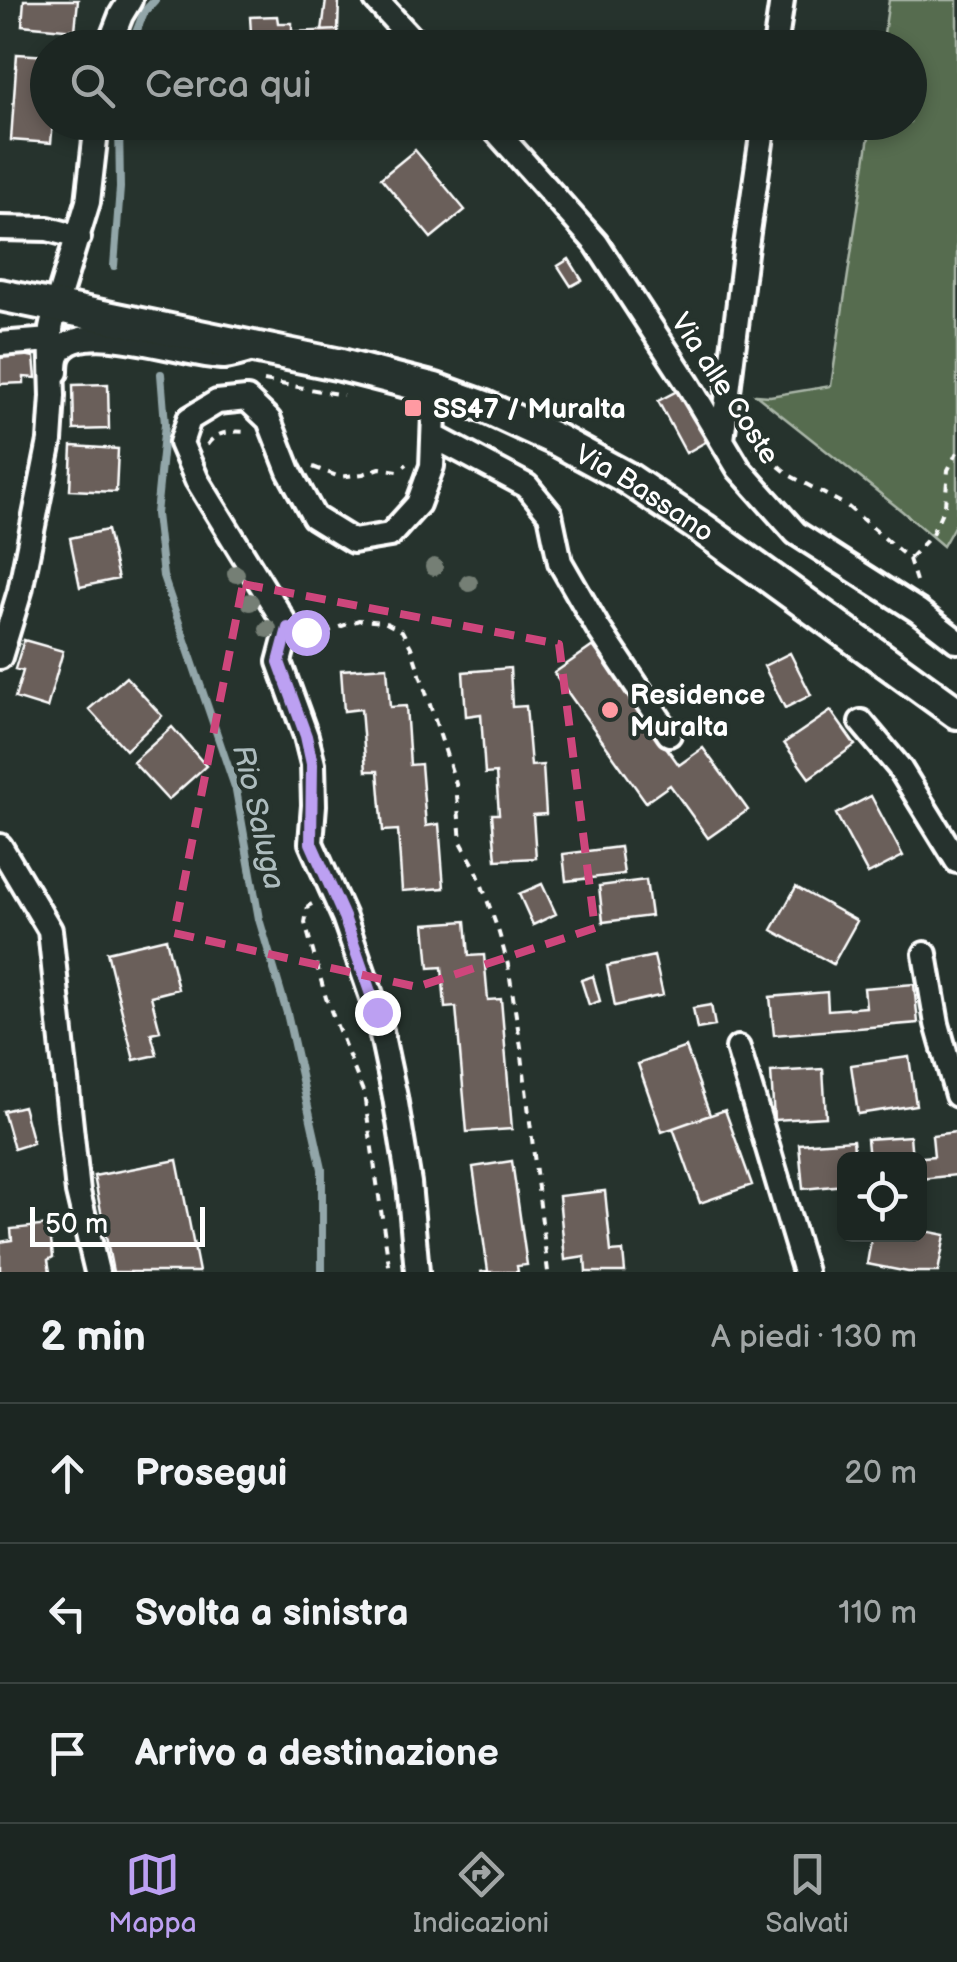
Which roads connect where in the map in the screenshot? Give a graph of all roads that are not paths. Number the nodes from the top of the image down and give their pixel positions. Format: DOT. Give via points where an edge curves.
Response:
graph roads {
  1 [pos="130,0"];
  2 [pos="376,0"];
  3 [pos="782,0"];
  4 [pos="115,30"];
  5 [pos="404,30"];
  6 [pos="778,30"];
  7 [pos="96,140"];
  8 [pos="504,140"];
  9 [pos="761,140"];
  10 [pos="0,228"];
  11 [pos="79,236"];
  12 [pos="0,295"];
  13 [pos="56,306"];
  14 [pos="50,340"];
  15 [pos="0,344"];
  16 [pos="262,348"];
  17 [pos="435,390"];
  18 [pos="53,396"];
  19 [pos="434,437"];
  20 [pos="722,440"];
  21 [pos="957,641"];
  22 [pos="0,656"];
  23 [pos="957,712"];
  24 [pos="861,722"];
  25 [pos="669,734"];
  26 [pos="0,846"];
  27 [pos="957,861"];
  28 [pos="925,954"];
  29 [pos="738,1048"];
  30 [pos="957,1095"];
  31 [pos="97,1272"];
  32 [pos="418,1272"];
  33 [pos="805,1272"];
  1 -- 4 [label="street"];
  2 -- 5 [label="street"];
  3 -- 6 [label="street"];
  7 -- 11 [label="street"];
  8 -- 20 [label="street, Via alle Coste" via="596,243"];
  9 -- 20 [label="street"];
  10 -- 11 [label="street"];
  11 -- 13 [label="street"];
  12 -- 13 [label="main road, Via Bassano"];
  13 -- 14 [label="street"];
  13 -- 16 [label="main road, Via Bassano"];
  14 -- 15 [label="street"];
  14 -- 18 [label="street"];
  16 -- 17 [label="main road, Via Bassano"];
  16 -- 18 [label="street" via="226,357 89,337 58,356"];
  17 -- 19 [label="street"];
  17 -- 23 [label="main road, Via Bassano" via="557,440 627,478"];
  18 -- 22 [label="street" via="31,540"];
  19 -- 25 [label="street" via="528,486 550,514 560,562"];
  19 -- 32 [label="street" via="418,504 390,535 353,541 314,517 269,420 246,399 217,402 190,419 181,443 288,628 279,662 312,764 311,843 377,1012"];
  20 -- 21 [label="street, Via alle Coste" via="738,469 796,532"];
  24 -- 27 [label="street" via="899,768"];
  26 -- 31 [label="street" via="50,930 78,1192"];
  28 -- 30 [label="street"];
  29 -- 33 [label="street"];
}
